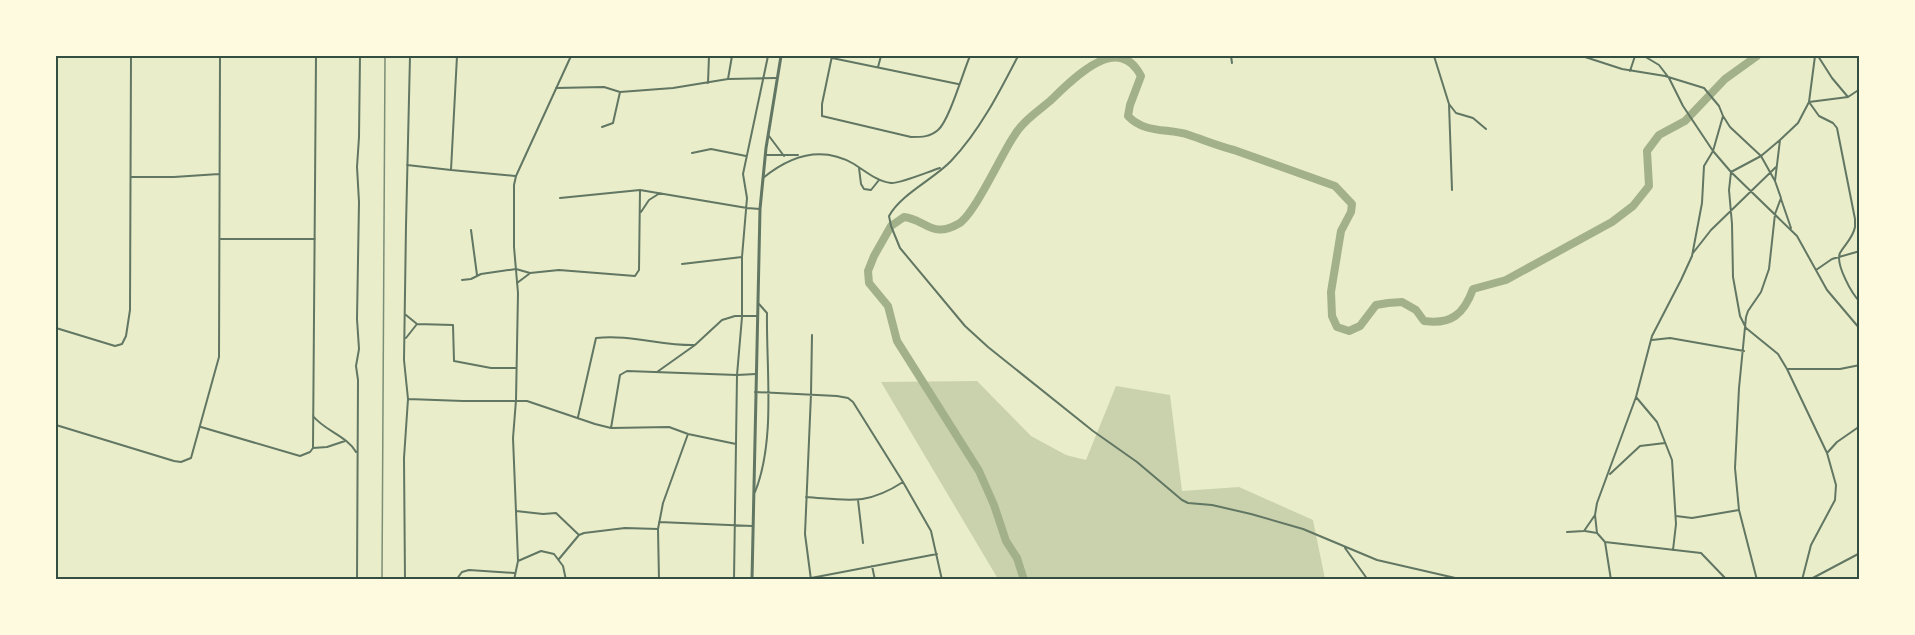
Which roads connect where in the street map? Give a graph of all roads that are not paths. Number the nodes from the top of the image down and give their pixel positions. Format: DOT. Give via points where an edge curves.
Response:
graph roads {
  1 [pos="131,56"];
  2 [pos="220,56"];
  3 [pos="315,56"];
  4 [pos="360,56"];
  5 [pos="410,56"];
  6 [pos="457,56"];
  7 [pos="571,56"];
  8 [pos="709,56"];
  9 [pos="732,56"];
  10 [pos="768,56"];
  11 [pos="781,56"];
  12 [pos="881,56"];
  13 [pos="970,56"];
  14 [pos="1018,56"];
  15 [pos="1231,56"];
  16 [pos="1434,56"];
  17 [pos="1582,56"];
  18 [pos="1635,56"];
  19 [pos="1644,56"];
  20 [pos="1816,56"];
  21 [pos="832,57"];
  22 [pos="1232,63"];
  23 [pos="878,67"];
  24 [pos="1630,71"];
  25 [pos="763,78"];
  26 [pos="776,78"];
  27 [pos="1669,78"];
  28 [pos="728,79"];
  29 [pos="708,82"];
  30 [pos="958,84"];
  31 [pos="556,87"];
  32 [pos="1860,89"];
  33 [pos="620,92"];
  34 [pos="1848,97"];
  35 [pos="1809,102"];
  36 [pos="1449,104"];
  37 [pos="1723,116"];
  38 [pos="602,127"];
  39 [pos="1486,129"];
  40 [pos="768,133"];
  41 [pos="1780,140"];
  42 [pos="1713,151"];
  43 [pos="692,153"];
  44 [pos="765,155"];
  45 [pos="801,155"];
  46 [pos="746,156"];
  47 [pos="783,156"];
  48 [pos="1761,156"];
  49 [pos="1778,164"];
  50 [pos="407,165"];
  51 [pos="943,167"];
  52 [pos="859,168"];
  53 [pos="451,171"];
  54 [pos="1731,172"];
  55 [pos="1771,173"];
  56 [pos="220,174"];
  57 [pos="516,176"];
  58 [pos="132,177"];
  59 [pos="763,178"];
  60 [pos="880,179"];
  61 [pos="1775,181"];
  62 [pos="640,190"];
  63 [pos="1452,190"];
  64 [pos="1752,192"];
  65 [pos="662,193"];
  66 [pos="560,198"];
  67 [pos="1781,198"];
  68 [pos="747,208"];
  69 [pos="760,209"];
  70 [pos="1730,212"];
  71 [pos="640,213"];
  72 [pos="1775,214"];
  73 [pos="471,230"];
  74 [pos="1792,231"];
  75 [pos="221,239"];
  76 [pos="315,239"];
  77 [pos="1860,251"];
  78 [pos="1692,256"];
  79 [pos="742,257"];
  80 [pos="1839,257"];
  81 [pos="682,264"];
  82 [pos="516,269"];
  83 [pos="1816,270"];
  84 [pos="530,273"];
  85 [pos="478,275"];
  86 [pos="462,280"];
  87 [pos="517,283"];
  88 [pos="1859,300"];
  89 [pos="758,303"];
  90 [pos="406,315"];
  91 [pos="758,316"];
  92 [pos="742,317"];
  93 [pos="417,324"];
  94 [pos="56,328"];
  95 [pos="1746,328"];
  96 [pos="1860,329"];
  97 [pos="812,335"];
  98 [pos="405,338"];
  99 [pos="1651,340"];
  100 [pos="695,345"];
  101 [pos="1744,351"];
  102 [pos="1860,365"];
  103 [pos="516,368"];
  104 [pos="1787,369"];
  105 [pos="655,374"];
  106 [pos="756,374"];
  107 [pos="737,375"];
  108 [pos="755,392"];
  109 [pos="768,392"];
  110 [pos="811,394"];
  111 [pos="1636,397"];
  112 [pos="408,399"];
  113 [pos="516,400"];
  114 [pos="313,416"];
  115 [pos="578,417"];
  116 [pos="56,425"];
  117 [pos="1860,426"];
  118 [pos="201,427"];
  119 [pos="611,428"];
  120 [pos="688,434"];
  121 [pos="345,441"];
  122 [pos="1665,443"];
  123 [pos="736,444"];
  124 [pos="313,448"];
  125 [pos="1827,453"];
  126 [pos="357,454"];
  127 [pos="1608,476"];
  128 [pos="903,482"];
  129 [pos="753,497"];
  130 [pos="806,497"];
  131 [pos="858,500"];
  132 [pos="1739,510"];
  133 [pos="516,511"];
  134 [pos="1595,515"];
  135 [pos="1676,516"];
  136 [pos="659,522"];
  137 [pos="734,525"];
  138 [pos="752,526"];
  139 [pos="658,529"];
  140 [pos="1584,531"];
  141 [pos="1567,532"];
  142 [pos="1597,533"];
  143 [pos="579,535"];
  144 [pos="1605,542"];
  145 [pos="863,543"];
  146 [pos="1344,547"];
  147 [pos="1673,550"];
  148 [pos="1860,553"];
  149 [pos="937,554"];
  150 [pos="559,559"];
  151 [pos="518,561"];
  152 [pos="872,566"];
  153 [pos="514,573"];
  154 [pos="811,578"];
  155 [pos="357,579"];
  156 [pos="405,579"];
  157 [pos="456,579"];
  158 [pos="514,579"];
  159 [pos="566,579"];
  160 [pos="659,579"];
  161 [pos="734,579"];
  162 [pos="752,579"];
  163 [pos="875,579"];
  164 [pos="942,579"];
  165 [pos="1368,579"];
  166 [pos="1464,579"];
  167 [pos="1611,579"];
  168 [pos="1727,579"];
  169 [pos="1757,579"];
  170 [pos="1802,579"];
  171 [pos="1809,579"];
  1 -- 58 [label="street"];
  2 -- 56 [label="street"];
  3 -- 76 [label="street"];
  4 -- 126 [label="street"];
  5 -- 50 [label="street"];
  6 -- 53 [label="street"];
  7 -- 31 [label="street"];
  8 -- 29 [label="street"];
  9 -- 28 [label="street"];
  10 -- 25 [label="street"];
  11 -- 26 [label="street"];
  12 -- 23 [label="street"];
  13 -- 30 [label="street"];
  14 -- 51 [label="street" via="968,141"];
  15 -- 22 [label="street"];
  16 -- 36 [label="street"];
  17 -- 24 [label="street"];
  18 -- 24 [label="street"];
  19 -- 27 [label="street" via="1659,65"];
  20 -- 34 [label="street"];
  20 -- 35 [label="street"];
  21 -- 23 [label="street"];
  21 -- 30 [label="street" via="822,116 911,137 924,137 940,129"];
  23 -- 30 [label="street"];
  24 -- 27 [label="street"];
  25 -- 26 [label="street"];
  25 -- 28 [label="street"];
  25 -- 46 [label="street"];
  26 -- 40 [label="street"];
  27 -- 37 [label="street" via="1704,88"];
  27 -- 42 [label="street"];
  28 -- 29 [label="street"];
  29 -- 33 [label="street"];
  31 -- 33 [label="street" via="604,87"];
  31 -- 57 [label="street"];
  32 -- 34 [label="street"];
  33 -- 38 [label="street" via="613,123"];
  34 -- 35 [label="street"];
  35 -- 41 [label="street" via="1798,123"];
  35 -- 80 [label="street" via="1819,116 1833,123 1842,145 1855,227"];
  36 -- 39 [label="street" via="1456,113 1473,118"];
  36 -- 63 [label="street"];
  37 -- 42 [label="street"];
  37 -- 48 [label="street"];
  40 -- 44 [label="street"];
  40 -- 47 [label="street"];
  41 -- 48 [label="street"];
  41 -- 49 [label="street"];
  42 -- 54 [label="street"];
  42 -- 78 [label="street" via="1704,166"];
  43 -- 46 [label="street" via="711,149"];
  44 -- 47 [label="street"];
  44 -- 59 [label="street"];
  45 -- 47 [label="street"];
  45 -- 52 [label="street" via="831,155"];
  45 -- 59 [label="street"];
  46 -- 68 [label="street" via="743,174"];
  48 -- 54 [label="street"];
  48 -- 55 [label="street"];
  49 -- 55 [label="street"];
  49 -- 61 [label="street"];
  50 -- 53 [label="street"];
  50 -- 90 [label="street"];
  51 -- 60 [label="street" via="897,183"];
  51 -- 146 [label="street" via="889,216 900,248 965,326 1182,500 1303,529"];
  52 -- 60 [label="street"];
  52 -- 60 [label="street" via="864,189 871,190"];
  53 -- 57 [label="street"];
  54 -- 64 [label="street"];
  54 -- 70 [label="street"];
  55 -- 61 [label="street"];
  55 -- 64 [label="street"];
  56 -- 58 [label="street"];
  56 -- 75 [label="street"];
  57 -- 82 [label="street"];
  58 -- 94 [label="street" via="130,310 122,344 115,346"];
  59 -- 69 [label="street"];
  61 -- 67 [label="street"];
  62 -- 65 [label="street"];
  62 -- 66 [label="street"];
  62 -- 71 [label="street"];
  64 -- 70 [label="street"];
  64 -- 72 [label="street"];
  65 -- 68 [label="street"];
  65 -- 71 [label="street" via="649,200"];
  67 -- 72 [label="street"];
  67 -- 74 [label="street"];
  68 -- 69 [label="street"];
  68 -- 79 [label="street"];
  69 -- 89 [label="street"];
  70 -- 78 [label="street"];
  70 -- 95 [label="street" via="1735,292"];
  71 -- 84 [label="street" via="639,270 635,276 559,270"];
  72 -- 74 [label="street"];
  72 -- 95 [label="street" via="1769,269 1761,292 1746,314"];
  73 -- 85 [label="street"];
  74 -- 83 [label="street"];
  75 -- 76 [label="street"];
  75 -- 118 [label="street" via="219,357"];
  76 -- 114 [label="street"];
  77 -- 80 [label="street"];
  78 -- 99 [label="street"];
  79 -- 81 [label="street"];
  79 -- 92 [label="street"];
  80 -- 83 [label="street"];
  80 -- 88 [label="street" via="1842,271"];
  82 -- 84 [label="street"];
  82 -- 85 [label="street"];
  82 -- 87 [label="street"];
  83 -- 96 [label="street" via="1827,290"];
  84 -- 87 [label="street"];
  85 -- 86 [label="street"];
  87 -- 103 [label="street"];
  89 -- 91 [label="street"];
  89 -- 109 [label="street" via="767,313"];
  90 -- 93 [label="street"];
  90 -- 98 [label="street"];
  91 -- 92 [label="street"];
  91 -- 106 [label="street"];
  92 -- 100 [label="street" via="722,320"];
  92 -- 107 [label="street"];
  93 -- 98 [label="street"];
  93 -- 103 [label="street" via="453,325 454,362"];
  95 -- 101 [label="street"];
  95 -- 104 [label="street" via="1778,354"];
  97 -- 110 [label="street"];
  98 -- 112 [label="street"];
  99 -- 101 [label="street" via="1670,338"];
  99 -- 111 [label="street"];
  100 -- 105 [label="street"];
  100 -- 115 [label="street" via="597,338"];
  101 -- 132 [label="street" via="1736,430"];
  102 -- 104 [label="street"];
  103 -- 113 [label="street"];
  104 -- 125 [label="street"];
  105 -- 107 [label="street"];
  105 -- 119 [label="street" via="627,371 620,375"];
  106 -- 107 [label="street"];
  106 -- 108 [label="street"];
  107 -- 123 [label="street"];
  108 -- 109 [label="street"];
  108 -- 129 [label="street"];
  109 -- 110 [label="street"];
  109 -- 129 [label="street" via="765,464"];
  110 -- 128 [label="street" via="843,397 853,402"];
  110 -- 130 [label="street"];
  111 -- 122 [label="street" via="1657,422"];
  111 -- 127 [label="street"];
  112 -- 113 [label="street"];
  112 -- 156 [label="street" via="404,458"];
  113 -- 115 [label="street"];
  113 -- 133 [label="street"];
  114 -- 121 [label="street"];
  114 -- 124 [label="street"];
  115 -- 119 [label="street"];
  116 -- 118 [label="street" via="174,462 191,458"];
  117 -- 125 [label="street"];
  118 -- 124 [label="street" via="300,456"];
  119 -- 120 [label="street" via="669,427"];
  120 -- 123 [label="street"];
  120 -- 136 [label="street"];
  121 -- 124 [label="street"];
  121 -- 126 [label="street"];
  122 -- 127 [label="street" via="1640,446"];
  122 -- 135 [label="street" via="1672,460"];
  123 -- 137 [label="street"];
  125 -- 170 [label="street" via="1836,485 1835,500 1811,545"];
  126 -- 155 [label="street"];
  127 -- 134 [label="street"];
  128 -- 131 [label="street" via="881,495"];
  128 -- 149 [label="street" via="931,531"];
  129 -- 138 [label="street"];
  130 -- 131 [label="street"];
  130 -- 154 [label="street" via="805,534"];
  131 -- 145 [label="street"];
  132 -- 135 [label="street" via="1690,518"];
  132 -- 169 [label="street"];
  133 -- 143 [label="street" via="556,513"];
  133 -- 151 [label="street"];
  134 -- 140 [label="street"];
  134 -- 142 [label="street"];
  135 -- 147 [label="street"];
  136 -- 137 [label="street"];
  136 -- 139 [label="street"];
  137 -- 138 [label="street"];
  137 -- 161 [label="street"];
  138 -- 162 [label="street"];
  139 -- 143 [label="street" via="625,528"];
  139 -- 160 [label="street"];
  140 -- 141 [label="street"];
  140 -- 142 [label="street"];
  142 -- 144 [label="street"];
  143 -- 150 [label="street"];
  144 -- 147 [label="street"];
  144 -- 167 [label="street"];
  146 -- 165 [label="street"];
  146 -- 166 [label="street" via="1377,560"];
  147 -- 168 [label="street" via="1701,553"];
  148 -- 171 [label="street"];
  149 -- 152 [label="street"];
  149 -- 164 [label="street"];
  150 -- 151 [label="street" via="541,551"];
  150 -- 159 [label="street"];
  151 -- 153 [label="street"];
  152 -- 154 [label="street"];
  152 -- 163 [label="street"];
  153 -- 157 [label="street" via="469,570"];
  153 -- 158 [label="street"];
}
